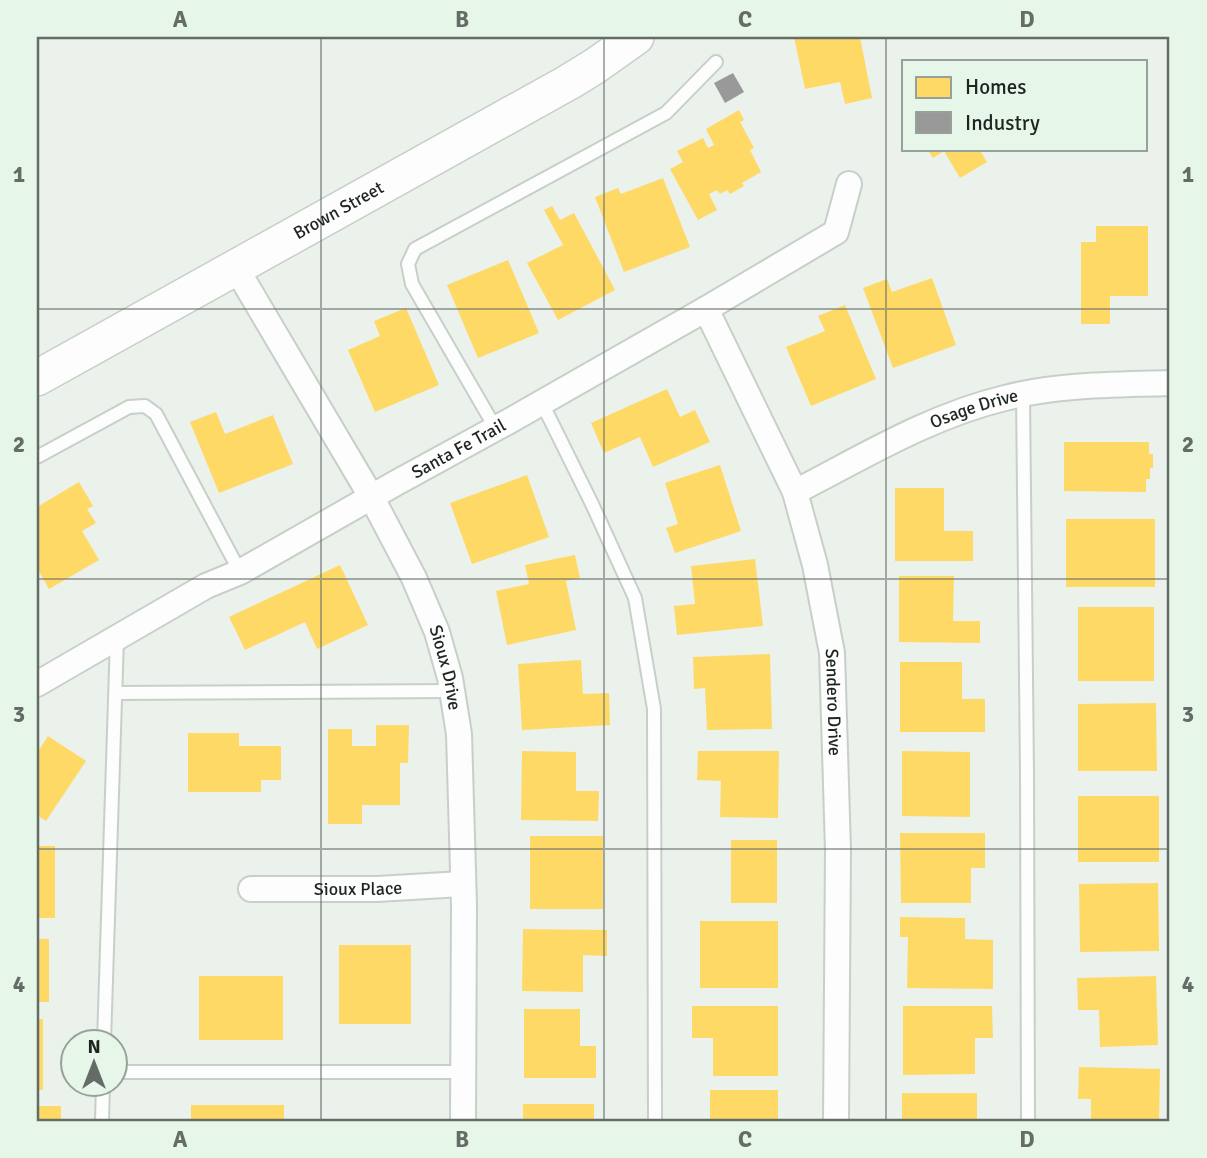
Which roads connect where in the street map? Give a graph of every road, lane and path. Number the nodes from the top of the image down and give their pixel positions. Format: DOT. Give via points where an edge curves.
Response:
graph roads {
  1 [pos="636,37"];
  2 [pos="716,62"];
  3 [pos="849,184"];
  4 [pos="236,268"];
  5 [pos="706,309"];
  6 [pos="37,378"];
  7 [pos="1170,383"];
  8 [pos="1023,394"];
  9 [pos="542,403"];
  10 [pos="496,429"];
  11 [pos="37,457"];
  12 [pos="795,492"];
  13 [pos="372,498"];
  14 [pos="240,572"];
  15 [pos="117,637"];
  16 [pos="37,684"];
  17 [pos="452,691"];
  18 [pos="115,693"];
  19 [pos="462,884"];
  20 [pos="251,889"];
  21 [pos="104,1028"];
  22 [pos="130,1072"];
  23 [pos="463,1072"];
  24 [pos="103,1098"];
  25 [pos="102,1121"];
  26 [pos="463,1121"];
  27 [pos="654,1121"];
  28 [pos="836,1121"];
  29 [pos="1028,1121"];
  1 -- 4 [label="main road, Brown Street" via="569,82"];
  2 -- 10 [label="lane" via="666,113 415,249 408,264 412,284"];
  3 -- 5 [label="street, Santa Fe Trail" via="836,232"];
  4 -- 6 [label="main road, Brown Street"];
  4 -- 13 [label="street, Sioux Drive"];
  5 -- 9 [label="street, Santa Fe Trail"];
  5 -- 12 [label="street, Sendero Drive"];
  7 -- 8 [label="street, Osage Drive" via="1065,387"];
  8 -- 12 [label="street, Osage Drive" via="954,413"];
  8 -- 29 [label="lane"];
  9 -- 10 [label="street, Santa Fe Trail"];
  9 -- 27 [label="lane" via="635,598 654,709"];
  10 -- 13 [label="street, Santa Fe Trail"];
  11 -- 14 [label="lane" via="129,407 145,405 156,414"];
  12 -- 28 [label="street, Sendero Drive" via="816,565 832,653 838,850"];
  13 -- 14 [label="street, Santa Fe Trail"];
  13 -- 17 [label="street, Sioux Drive" via="437,632"];
  14 -- 15 [label="street, Santa Fe Trail" via="206,586"];
  15 -- 16 [label="street, Santa Fe Trail"];
  15 -- 18 [label="lane"];
  17 -- 18 [label="lane"];
  17 -- 19 [label="street, Sioux Drive" via="459,734"];
  18 -- 21 [label="lane"];
  19 -- 20 [label="street, Sioux Place"];
  19 -- 23 [label="street, Sioux Drive"];
  22 -- 23 [label="lane"];
  23 -- 26 [label="street, Sioux Drive"];
  24 -- 25 [label="lane"];
}
